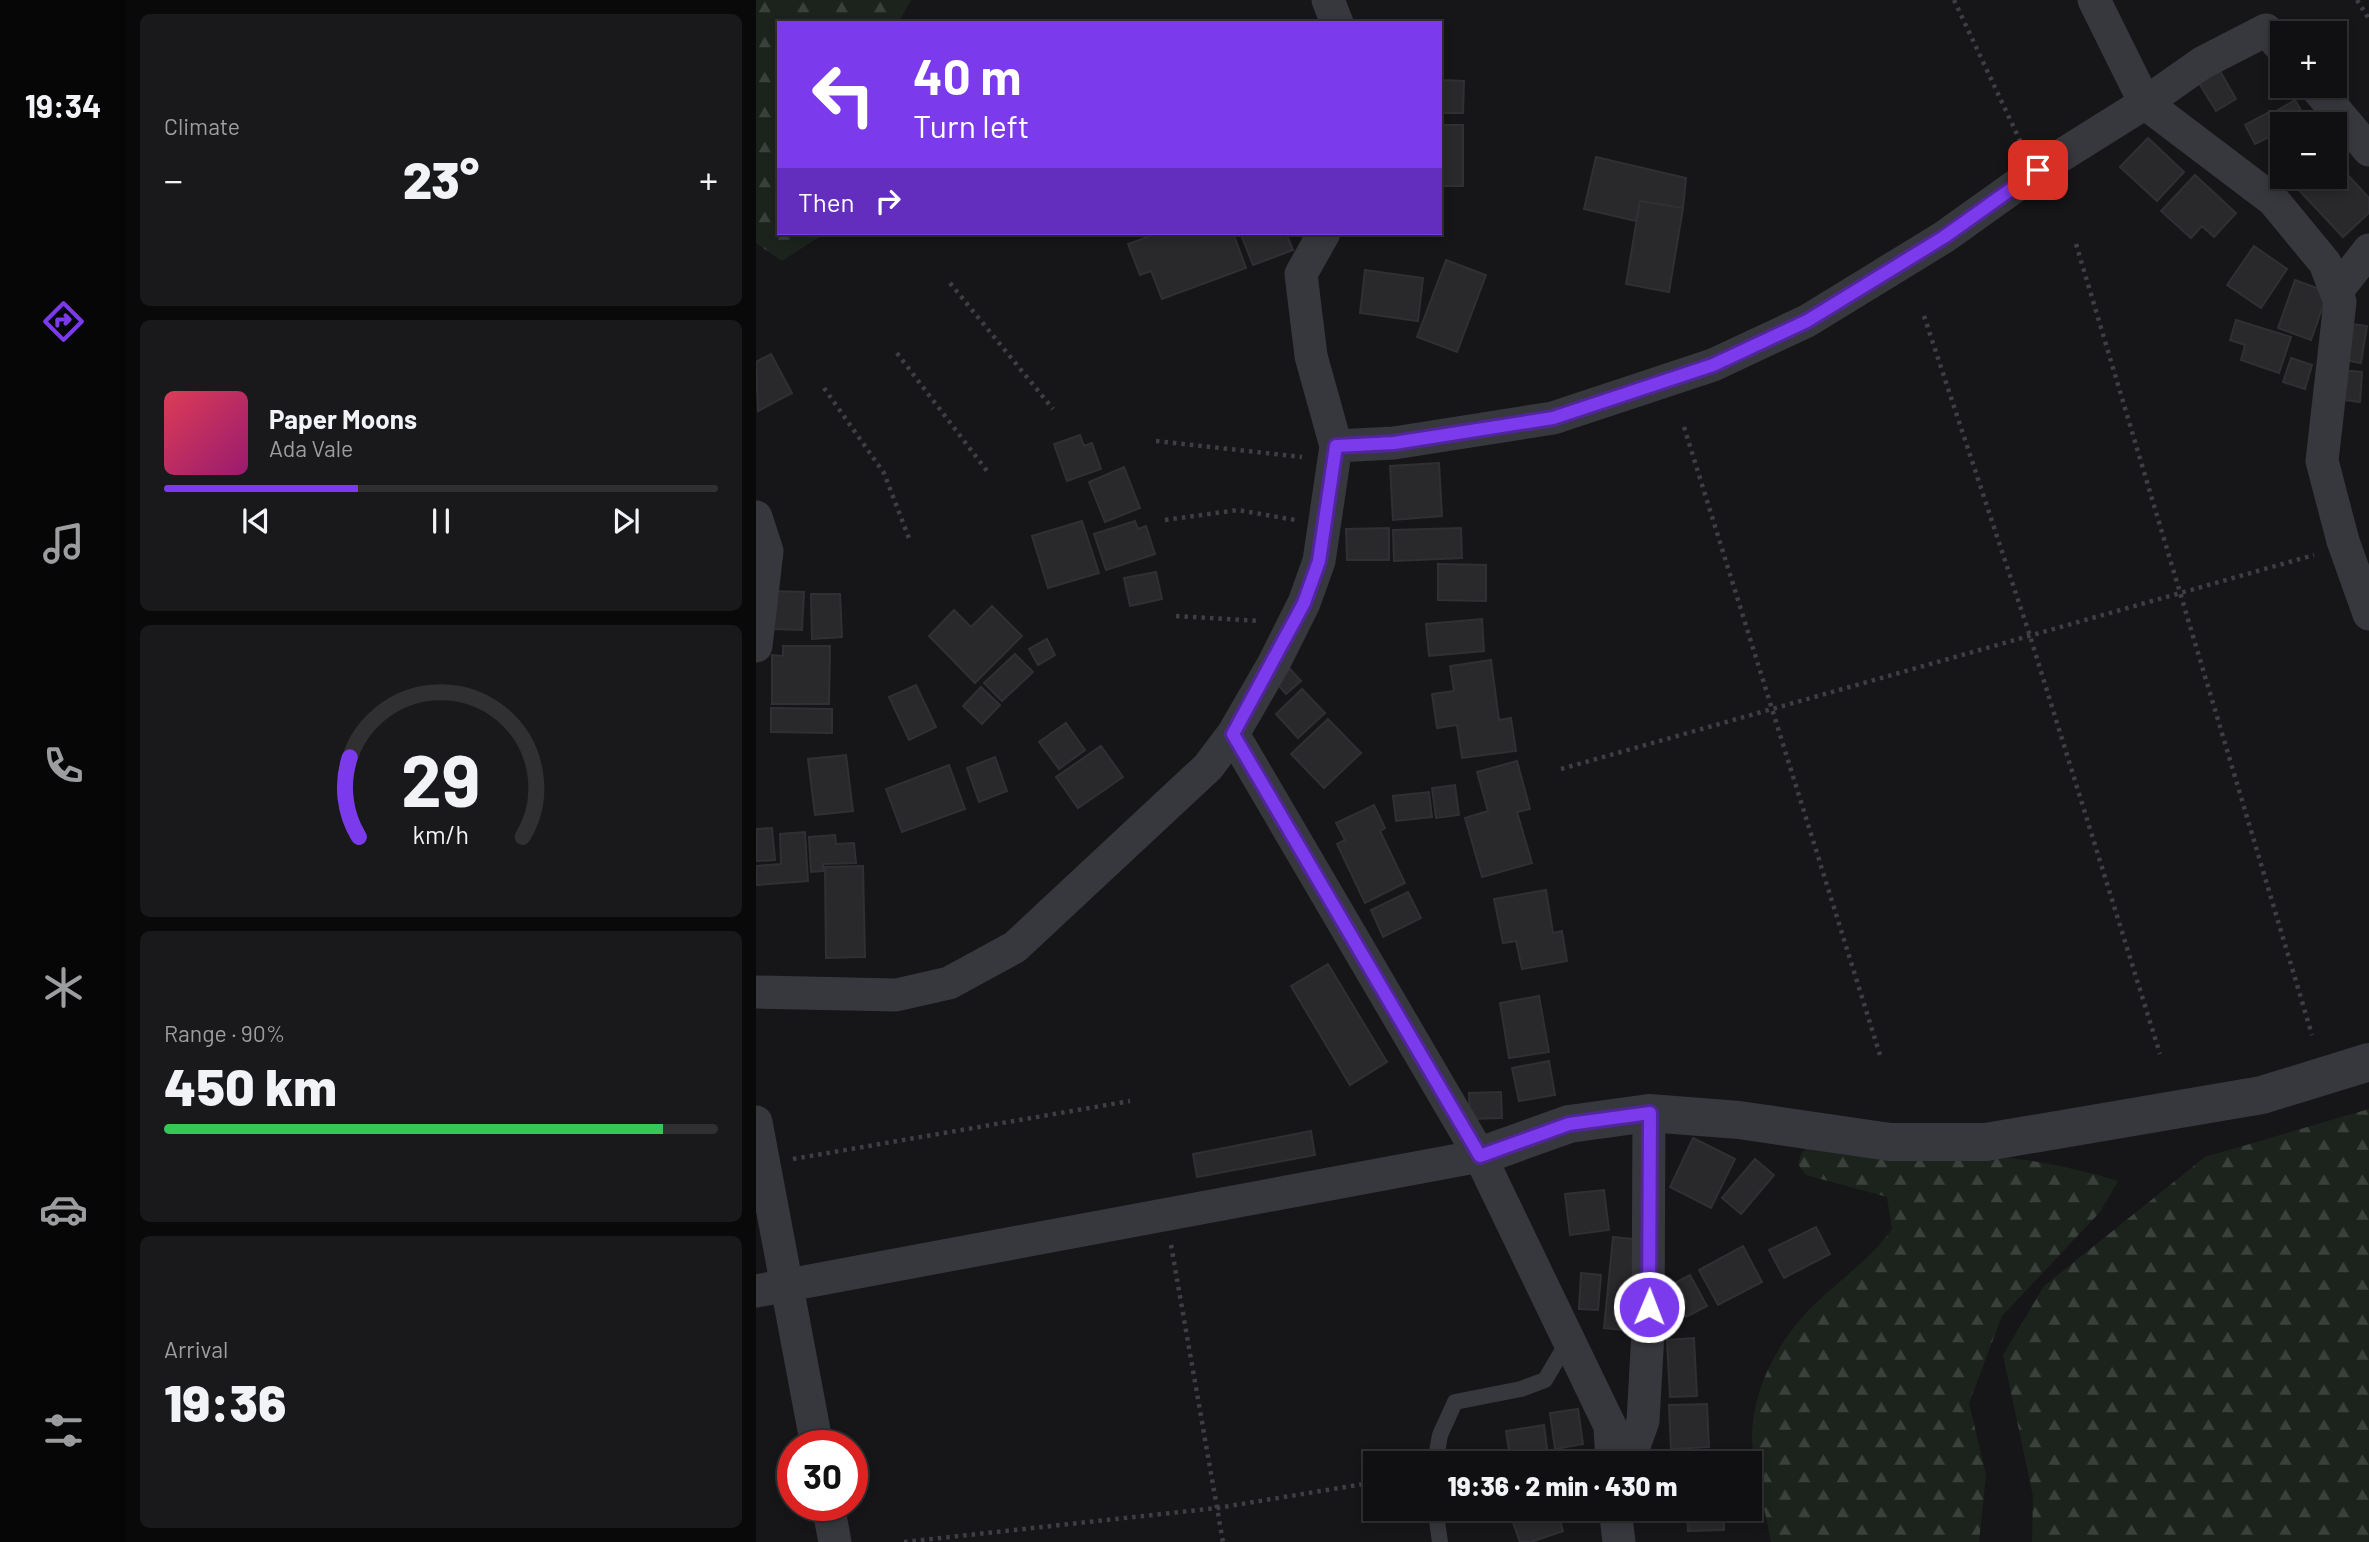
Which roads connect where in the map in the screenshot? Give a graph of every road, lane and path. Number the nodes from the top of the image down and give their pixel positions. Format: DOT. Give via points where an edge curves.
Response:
graph roads {
  1 [pos="1328,0"];
  2 [pos="1954,0"];
  3 [pos="2094,0"];
  4 [pos="2357,0"];
  5 [pos="2369,19"];
  6 [pos="1335,21"];
  7 [pos="2270,34"];
  8 [pos="2325,98"];
  9 [pos="2145,103"];
  10 [pos="2023,148"];
  11 [pos="2369,150"];
  12 [pos="1323,235"];
  13 [pos="2076,244"];
  14 [pos="2369,250"];
  15 [pos="950,283"];
  16 [pos="2336,292"];
  17 [pos="1924,316"];
  18 [pos="897,353"];
  19 [pos="824,388"];
  20 [pos="1053,410"];
  21 [pos="1684,426"];
  22 [pos="1156,441"];
  23 [pos="1322,452"];
  24 [pos="986,471"];
  25 [pos="756,517"];
  26 [pos="1165,520"];
  27 [pos="1301,522"];
  28 [pos="910,541"];
  29 [pos="2322,553"];
  30 [pos="2181,593"];
  31 [pos="2369,614"];
  32 [pos="1176,616"];
  33 [pos="1267,621"];
  34 [pos="2029,636"];
  35 [pos="756,646"];
  36 [pos="1772,709"];
  37 [pos="1233,734"];
  38 [pos="1561,769"];
  39 [pos="756,992"];
  40 [pos="2312,1035"];
  41 [pos="2160,1054"];
  42 [pos="1880,1055"];
  43 [pos="2369,1062"];
  44 [pos="1130,1101"];
  45 [pos="1650,1113"];
  46 [pos="756,1122"];
  47 [pos="1480,1156"];
  48 [pos="788,1160"];
  49 [pos="1170,1238"];
  50 [pos="771,1289"];
  51 [pos="1568,1341"];
  52 [pos="812,1430"];
  53 [pos="1437,1451"];
  54 [pos="1611,1451"];
  55 [pos="1632,1451"];
  56 [pos="1363,1484"];
  57 [pos="1217,1508"];
  58 [pos="831,1521"];
  59 [pos="1437,1521"];
  60 [pos="1617,1521"];
  61 [pos="835,1542"];
  62 [pos="904,1542"];
  63 [pos="1223,1542"];
  64 [pos="1440,1542"];
  65 [pos="1619,1542"];
  1 -- 6 [label="street"];
  2 -- 10 [label="path"];
  3 -- 9 [label="street"];
  4 -- 5 [label="path"];
  7 -- 9 [label="street" via="2266,30 2202,63"];
  8 -- 11 [label="street"];
  9 -- 16 [label="street" via="2273,200 2325,263"];
  9 -- 23 [label="street" via="2038,170 1944,237 1807,321 1713,365 1553,418"];
  12 -- 23 [label="street" via="1301,274"];
  13 -- 30 [label="path"];
  14 -- 16 [label="street"];
  15 -- 20 [label="path"];
  16 -- 31 [label="street" via="2340,302 2322,461"];
  17 -- 34 [label="path"];
  18 -- 24 [label="path"];
  19 -- 28 [label="path" via="884,473"];
  21 -- 36 [label="path"];
  22 -- 23 [label="path"];
  23 -- 37 [label="street" via="1319,561 1304,603"];
  25 -- 35 [label="street" via="767,551"];
  26 -- 27 [label="path" via="1238,510"];
  29 -- 30 [label="path"];
  30 -- 34 [label="path"];
  30 -- 40 [label="path"];
  32 -- 33 [label="path"];
  34 -- 36 [label="path"];
  34 -- 41 [label="path"];
  36 -- 38 [label="path"];
  36 -- 42 [label="path"];
  37 -- 39 [label="street" via="1208,767 1015,947 948,983 896,995"];
  37 -- 47 [label="street"];
  43 -- 45 [label="street" via="2262,1095 1986,1142 1890,1142 1739,1119"];
  44 -- 48 [label="path"];
  45 -- 47 [label="street" via="1569,1124"];
  45 -- 55 [label="street" via="1648,1332 1643,1421"];
  46 -- 50 [label="street"];
  47 -- 50 [label="street"];
  47 -- 51 [label="street"];
  49 -- 57 [label="path"];
  50 -- 52 [label="street"];
  51 -- 53 [label="lane" via="1545,1380 1455,1402"];
  51 -- 54 [label="street" via="1610,1426"];
  56 -- 57 [label="path"];
  57 -- 62 [label="path"];
  57 -- 63 [label="path"];
  58 -- 61 [label="street"];
  59 -- 64 [label="lane"];
  60 -- 65 [label="street"];
}
